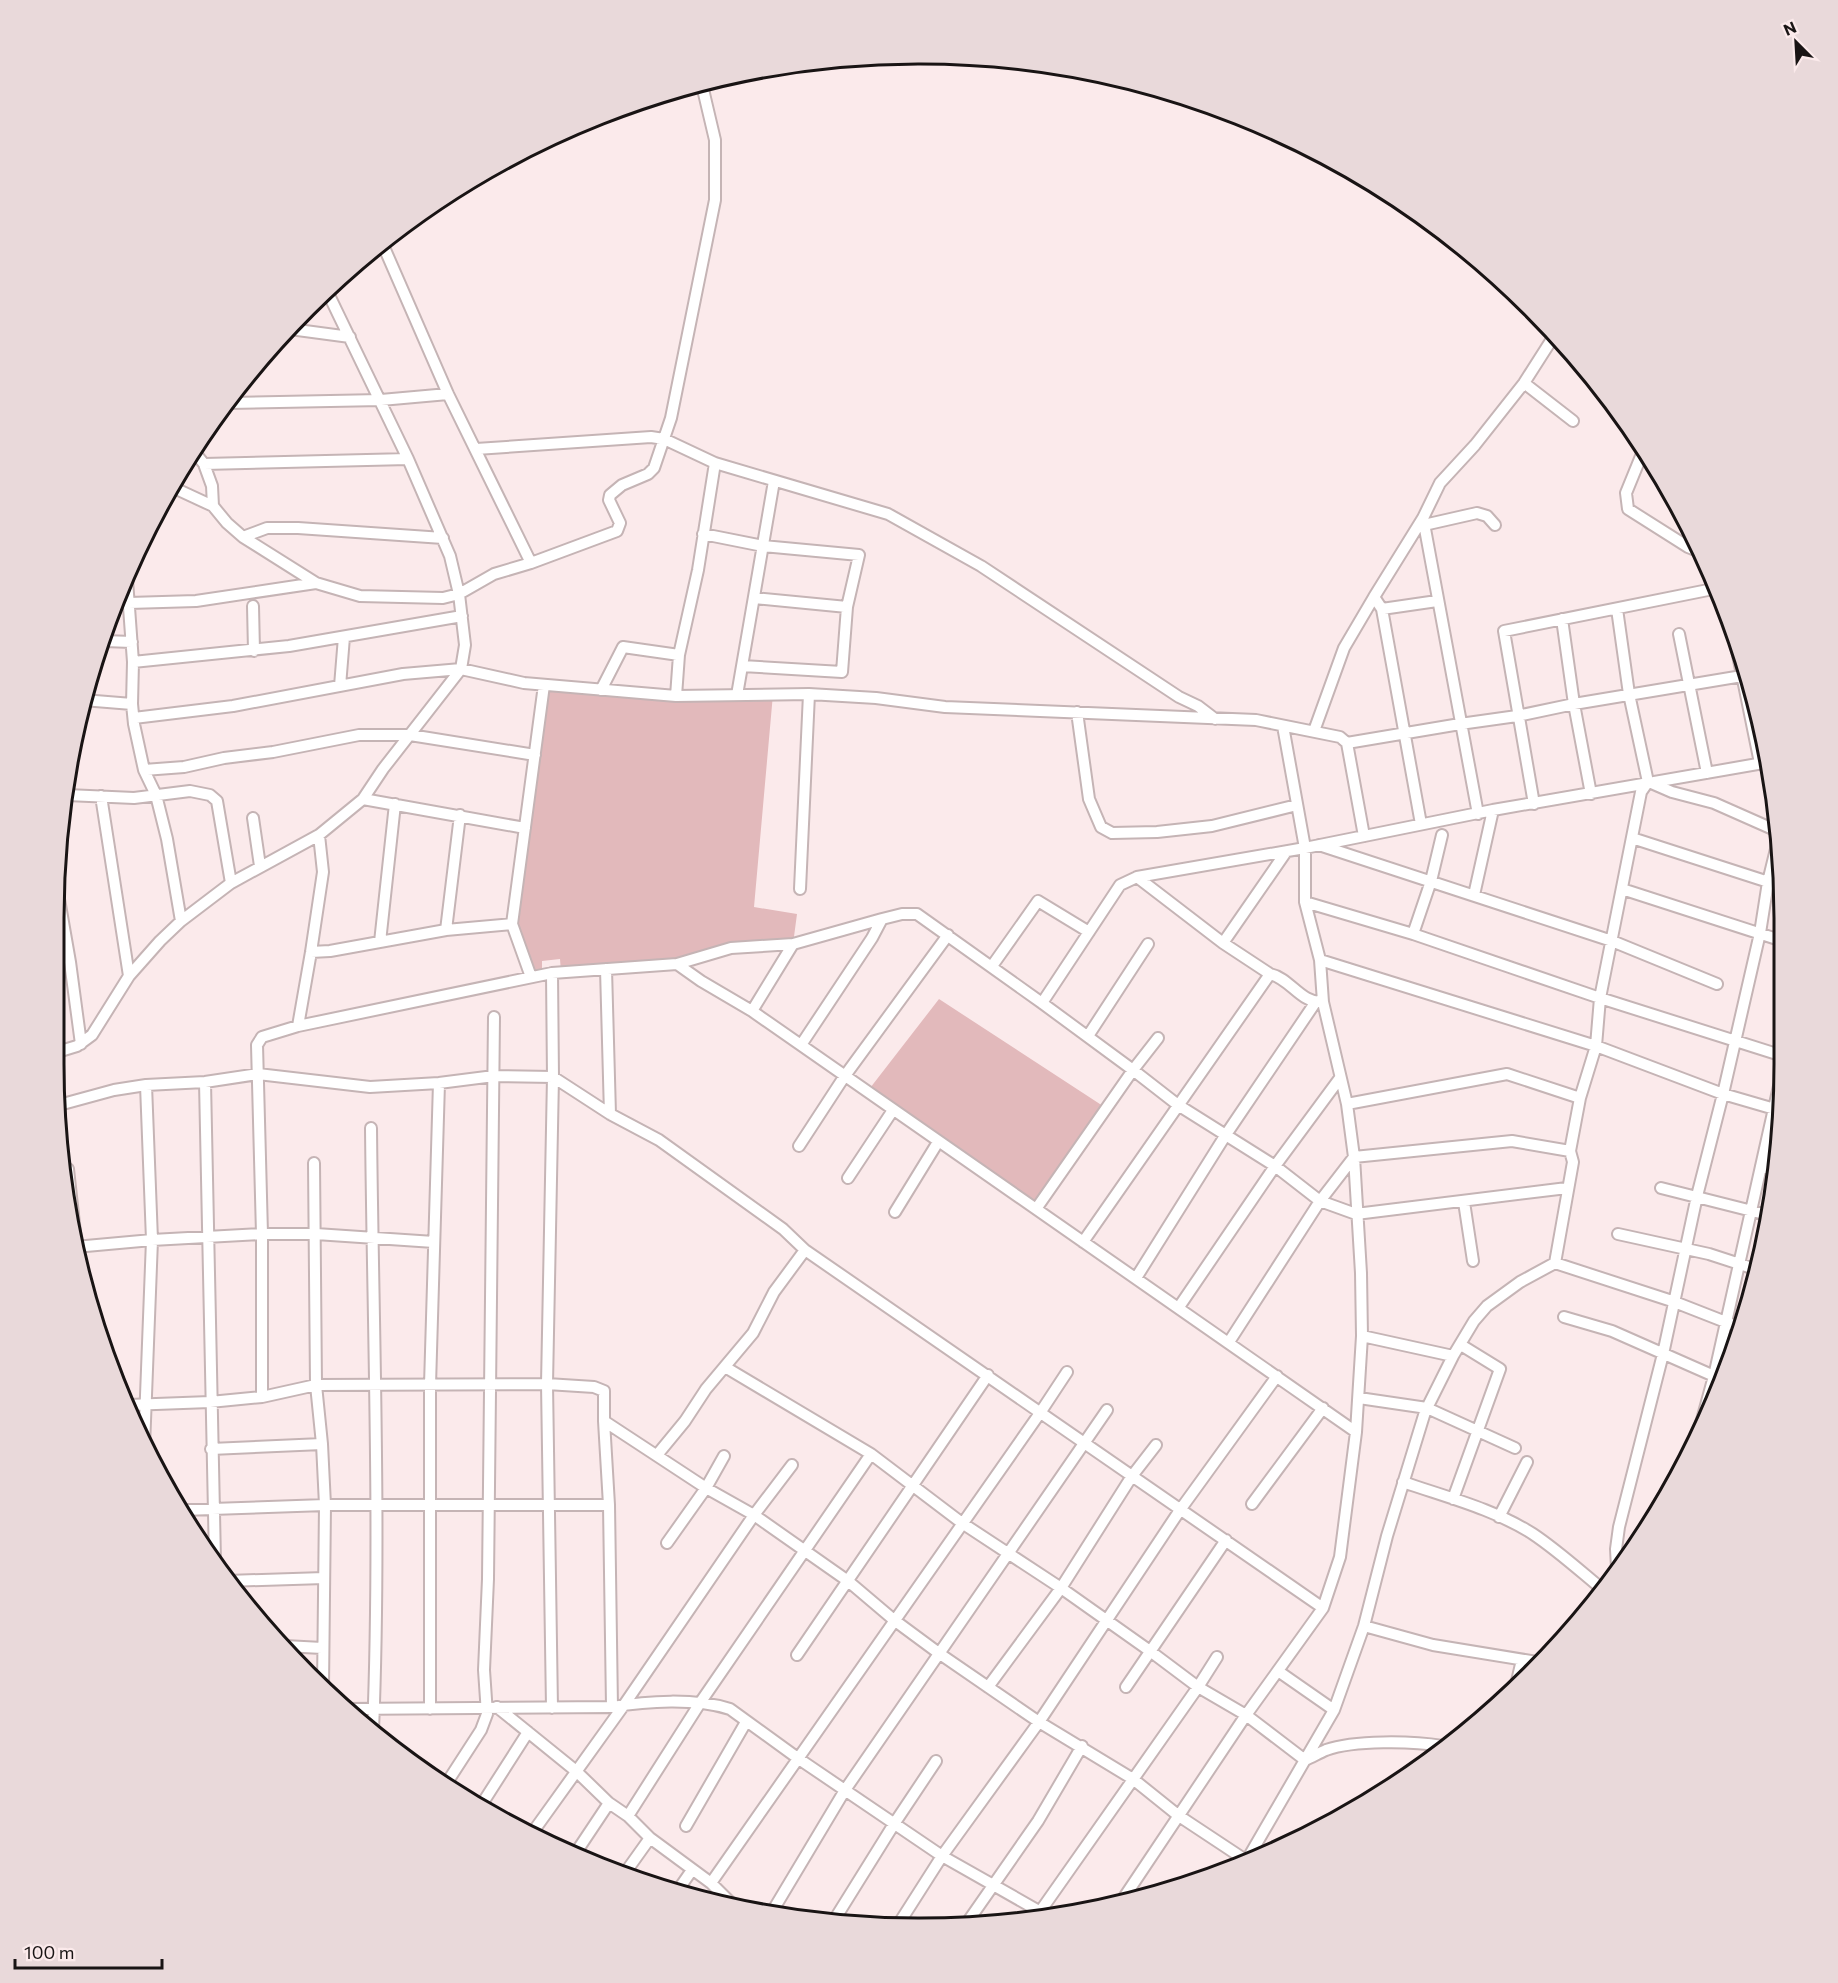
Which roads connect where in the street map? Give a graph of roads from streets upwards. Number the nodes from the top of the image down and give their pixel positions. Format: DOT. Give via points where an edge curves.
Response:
graph roads {
  1 [pos="704,93"];
  2 [pos="386,252"];
  3 [pos="331,300"];
  4 [pos="301,330"];
  5 [pos="350,337"];
  6 [pos="1549,343"];
  7 [pos="1524,383"];
  8 [pos="448,394"];
  9 [pos="381,400"];
  10 [pos="238,403"];
  11 [pos="1572,422"];
  12 [pos="664,439"];
  13 [pos="476,449"];
  14 [pos="200,459"];
  15 [pos="408,459"];
  16 [pos="1639,460"];
  17 [pos="715,463"];
  18 [pos="204,464"];
  19 [pos="774,481"];
  20 [pos="180,491"];
  21 [pos="213,506"];
  22 [pos="1423,522"];
  23 [pos="1495,525"];
  24 [pos="703,534"];
  25 [pos="243,537"];
  26 [pos="443,538"];
  27 [pos="763,546"];
  28 [pos="1688,547"];
  29 [pos="531,562"];
  30 [pos="316,583"];
  31 [pos="1707,590"];
  32 [pos="459,594"];
  33 [pos="128,597"];
  34 [pos="1374,597"];
  35 [pos="754,598"];
  36 [pos="1437,601"];
  37 [pos="129,603"];
  38 [pos="253,606"];
  39 [pos="847,607"];
  40 [pos="1382,609"];
  41 [pos="1617,609"];
  42 [pos="462,616"];
  43 [pos="1562,619"];
  44 [pos="1679,634"];
  45 [pos="344,637"];
  46 [pos="111,641"];
  47 [pos="132,642"];
  48 [pos="254,651"];
  49 [pos="679,655"];
  50 [pos="133,662"];
  51 [pos="742,666"];
  52 [pos="461,669"];
  53 [pos="1738,677"];
  54 [pos="544,685"];
  55 [pos="340,686"];
  56 [pos="1688,686"];
  57 [pos="601,690"];
  58 [pos="809,694"];
  59 [pos="1629,694"];
  60 [pos="737,695"];
  61 [pos="675,696"];
  62 [pos="93,701"];
  63 [pos="132,704"];
  64 [pos="1574,704"];
  65 [pos="1077,712"];
  66 [pos="1517,716"];
  67 [pos="134,718"];
  68 [pos="1215,719"];
  69 [pos="1460,724"];
  70 [pos="1283,726"];
  71 [pos="1314,730"];
  72 [pos="1403,733"];
  73 [pos="410,735"];
  74 [pos="1347,743"];
  75 [pos="535,755"];
  76 [pos="1759,764"];
  77 [pos="144,770"];
  78 [pos="1707,773"];
  79 [pos="1648,782"];
  80 [pos="1591,794"];
  81 [pos="74,795"];
  82 [pos="156,795"];
  83 [pos="101,796"];
  84 [pos="363,799"];
  85 [pos="395,804"];
  86 [pos="1534,804"];
  87 [pos="1297,805"];
  88 [pos="1493,810"];
  89 [pos="1478,814"];
  90 [pos="460,815"];
  91 [pos="253,818"];
  92 [pos="1421,824"];
  93 [pos="1768,827"];
  94 [pos="525,828"];
  95 [pos="319,835"];
  96 [pos="1442,835"];
  97 [pos="1364,836"];
  98 [pos="1632,838"];
  99 [pos="1319,845"];
  100 [pos="1305,848"];
  101 [pos="1286,852"];
  102 [pos="1772,865"];
  103 [pos="260,866"];
  104 [pos="1137,877"];
  105 [pos="1431,880"];
  106 [pos="1768,882"];
  107 [pos="231,883"];
  108 [pos="1773,883"];
  109 [pos="800,889"];
  110 [pos="1622,889"];
  111 [pos="1474,895"];
  112 [pos="1305,902"];
  113 [pos="882,919"];
  114 [pos="181,921"];
  115 [pos="512,924"];
  116 [pos="64,928"];
  117 [pos="446,930"];
  118 [pos="1089,932"];
  119 [pos="1760,933"];
  120 [pos="1413,934"];
  121 [pos="948,935"];
  122 [pos="1774,938"];
  123 [pos="380,942"];
  124 [pos="1612,942"];
  125 [pos="1223,943"];
  126 [pos="793,944"];
  127 [pos="1148,944"];
  128 [pos="311,952"];
  129 [pos="1320,960"];
  130 [pos="677,964"];
  131 [pos="992,966"];
  132 [pos="606,969"];
  133 [pos="552,973"];
  134 [pos="1270,974"];
  135 [pos="129,976"];
  136 [pos="531,977"];
  137 [pos="1717,984"];
  138 [pos="1600,998"];
  139 [pos="1319,1002"];
  140 [pos="1042,1003"];
  141 [pos="752,1011"];
  142 [pos="494,1017"];
  143 [pos="298,1026"];
  144 [pos="1088,1036"];
  145 [pos="1158,1038"];
  146 [pos="1735,1040"];
  147 [pos="81,1044"];
  148 [pos="801,1045"];
  149 [pos="1596,1046"];
  150 [pos="64,1050"];
  151 [pos="1774,1053"];
  152 [pos="1133,1070"];
  153 [pos="258,1074"];
  154 [pos="494,1076"];
  155 [pos="553,1077"];
  156 [pos="844,1077"];
  157 [pos="1340,1078"];
  158 [pos="205,1082"];
  159 [pos="439,1083"];
  160 [pos="146,1085"];
  161 [pos="1723,1094"];
  162 [pos="1580,1098"];
  163 [pos="65,1103"];
  164 [pos="1347,1104"];
  165 [pos="1178,1105"];
  166 [pos="1772,1108"];
  167 [pos="893,1110"];
  168 [pos="610,1114"];
  169 [pos="1771,1127"];
  170 [pos="371,1128"];
  171 [pos="1225,1136"];
  172 [pos="938,1142"];
  173 [pos="799,1146"];
  174 [pos="1570,1151"];
  175 [pos="1354,1157"];
  176 [pos="314,1163"];
  177 [pos="1275,1166"];
  178 [pos="1761,1166"];
  179 [pos="1767,1167"];
  180 [pos="848,1178"];
  181 [pos="1566,1188"];
  182 [pos="1661,1188"];
  183 [pos="1696,1196"];
  184 [pos="1320,1201"];
  185 [pos="1464,1202"];
  186 [pos="1036,1209"];
  187 [pos="1752,1211"];
  188 [pos="895,1212"];
  189 [pos="1760,1213"];
  190 [pos="1356,1214"];
  191 [pos="262,1234"];
  192 [pos="316,1234"];
  193 [pos="1618,1234"];
  194 [pos="208,1236"];
  195 [pos="372,1239"];
  196 [pos="152,1240"];
  197 [pos="434,1242"];
  198 [pos="1083,1242"];
  199 [pos="85,1247"];
  200 [pos="1685,1248"];
  201 [pos="805,1250"];
  202 [pos="1473,1262"];
  203 [pos="1555,1263"];
  204 [pos="1739,1264"];
  205 [pos="1748,1267"];
  206 [pos="1136,1278"];
  207 [pos="1672,1301"];
  208 [pos="1179,1307"];
  209 [pos="1564,1317"];
  210 [pos="1726,1322"];
  211 [pos="1732,1325"];
  212 [pos="1362,1336"];
  213 [pos="1229,1342"];
  214 [pos="1461,1345"];
  215 [pos="1663,1354"];
  216 [pos="1453,1356"];
  217 [pos="725,1366"];
  218 [pos="1067,1372"];
  219 [pos="988,1375"];
  220 [pos="1277,1376"];
  221 [pos="1713,1376"];
  222 [pos="1711,1382"];
  223 [pos="547,1384"];
  224 [pos="316,1385"];
  225 [pos="374,1385"];
  226 [pos="430,1385"];
  227 [pos="490,1385"];
  228 [pos="262,1397"];
  229 [pos="1359,1398"];
  230 [pos="210,1402"];
  231 [pos="145,1404"];
  232 [pos="136,1405"];
  233 [pos="1323,1408"];
  234 [pos="1427,1408"];
  235 [pos="1107,1410"];
  236 [pos="1040,1413"];
  237 [pos="604,1421"];
  238 [pos="145,1423"];
  239 [pos="1477,1431"];
  240 [pos="1356,1432"];
  241 [pos="1084,1443"];
  242 [pos="322,1444"];
  243 [pos="1156,1445"];
  244 [pos="1515,1448"];
  245 [pos="211,1449"];
  246 [pos="871,1454"];
  247 [pos="657,1455"];
  248 [pos="724,1456"];
  249 [pos="1527,1462"];
  250 [pos="792,1465"];
  251 [pos="1132,1476"];
  252 [pos="1403,1482"];
  253 [pos="913,1487"];
  254 [pos="706,1488"];
  255 [pos="1453,1499"];
  256 [pos="378,1504"];
  257 [pos="430,1504"];
  258 [pos="489,1504"];
  259 [pos="1252,1504"];
  260 [pos="325,1505"];
  261 [pos="550,1505"];
  262 [pos="609,1505"];
  263 [pos="212,1509"];
  264 [pos="191,1510"];
  265 [pos="1180,1510"];
  266 [pos="754,1515"];
  267 [pos="1499,1517"];
  268 [pos="962,1523"];
  269 [pos="1226,1540"];
  270 [pos="667,1543"];
  271 [pos="214,1546"];
  272 [pos="805,1551"];
  273 [pos="1008,1552"];
  274 [pos="1616,1557"];
  275 [pos="324,1578"];
  276 [pos="239,1581"];
  277 [pos="848,1581"];
  278 [pos="1597,1585"];
  279 [pos="1061,1588"];
  280 [pos="1323,1608"];
  281 [pos="894,1620"];
  282 [pos="1107,1622"];
  283 [pos="1364,1626"];
  284 [pos="295,1647"];
  285 [pos="322,1648"];
  286 [pos="1150,1651"];
  287 [pos="940,1654"];
  288 [pos="797,1655"];
  289 [pos="1217,1657"];
  290 [pos="1522,1660"];
  291 [pos="1529,1661"];
  292 [pos="1278,1671"];
  293 [pos="1519,1671"];
  294 [pos="323,1675"];
  295 [pos="988,1686"];
  296 [pos="1126,1687"];
  297 [pos="1198,1687"];
  298 [pos="700,1703"];
  299 [pos="624,1705"];
  300 [pos="493,1707"];
  301 [pos="612,1707"];
  302 [pos="552,1708"];
  303 [pos="359,1709"];
  304 [pos="374,1709"];
  305 [pos="430,1709"];
  306 [pos="1334,1710"];
  307 [pos="1246,1715"];
  308 [pos="373,1721"];
  309 [pos="746,1722"];
  310 [pos="1039,1722"];
  311 [pos="528,1732"];
  312 [pos="1434,1745"];
  313 [pos="1082,1746"];
  314 [pos="799,1759"];
  315 [pos="1305,1760"];
  316 [pos="936,1761"];
  317 [pos="576,1771"];
  318 [pos="450,1778"];
  319 [pos="1133,1779"];
  320 [pos="844,1790"];
  321 [pos="485,1800"];
  322 [pos="609,1803"];
  323 [pos="628,1816"];
  324 [pos="1179,1816"];
  325 [pos="894,1824"];
  326 [pos="686,1826"];
  327 [pos="536,1827"];
  328 [pos="650,1838"];
  329 [pos="579,1847"];
  330 [pos="1253,1850"];
  331 [pos="942,1856"];
  332 [pos="1236,1857"];
  333 [pos="630,1868"];
  334 [pos="692,1870"];
  335 [pos="711,1883"];
  336 [pos="682,1884"];
  337 [pos="992,1884"];
  338 [pos="1127,1892"];
  339 [pos="722,1895"];
  340 [pos="776,1906"];
  341 [pos="1045,1909"];
  342 [pos="1035,1910"];
  343 [pos="838,1914"];
  344 [pos="971,1917"];
  345 [pos="903,1918"];
  1 -- 12 [label="street" via="715,140 716,200"];
  2 -- 8 [label="street"];
  3 -- 5 [label="street"];
  4 -- 5 [label="street"];
  5 -- 9 [label="street"];
  6 -- 7 [label="street"];
  7 -- 11 [label="street"];
  7 -- 22 [label="street" via="1440,483"];
  8 -- 9 [label="street"];
  8 -- 13 [label="street"];
  9 -- 10 [label="street"];
  9 -- 15 [label="street"];
  12 -- 13 [label="street"];
  12 -- 17 [label="street"];
  12 -- 29 [label="street" via="654,468 610,495 620,524 617,531"];
  13 -- 29 [label="street"];
  14 -- 18 [label="street"];
  15 -- 18 [label="street"];
  15 -- 26 [label="street"];
  16 -- 28 [label="street" via="1626,492 1628,509"];
  17 -- 19 [label="street"];
  17 -- 24 [label="street"];
  18 -- 21 [label="street" via="212,486"];
  19 -- 27 [label="street"];
  19 -- 68 [label="street" via="888,514 981,566"];
  20 -- 21 [label="street"];
  21 -- 25 [label="street"];
  22 -- 23 [label="street" via="1477,513 1487,516"];
  22 -- 34 [label="street"];
  22 -- 36 [label="street"];
  24 -- 27 [label="street"];
  24 -- 49 [label="street"];
  25 -- 26 [label="street" via="267,528 298,528"];
  25 -- 30 [label="street"];
  26 -- 32 [label="street"];
  27 -- 35 [label="street"];
  27 -- 39 [label="street" via="859,555"];
  29 -- 32 [label="street" via="494,574"];
  30 -- 32 [label="street" via="360,596 443,598"];
  30 -- 37 [label="street" via="196,601"];
  31 -- 41 [label="street"];
  32 -- 42 [label="street"];
  33 -- 37 [label="street"];
  34 -- 40 [label="street"];
  34 -- 71 [label="street" via="1344,648"];
  35 -- 39 [label="street"];
  35 -- 51 [label="street"];
  36 -- 40 [label="street"];
  36 -- 69 [label="street"];
  37 -- 47 [label="street"];
  38 -- 48 [label="street"];
  39 -- 51 [label="street" via="842,672"];
  40 -- 72 [label="street"];
  41 -- 43 [label="street"];
  41 -- 59 [label="street"];
  42 -- 45 [label="street"];
  42 -- 52 [label="street" via="465,645"];
  43 -- 64 [label="street"];
  43 -- 66 [label="street" via="1504,631"];
  44 -- 56 [label="street"];
  45 -- 48 [label="street"];
  45 -- 55 [label="street"];
  46 -- 47 [label="street"];
  47 -- 50 [label="street"];
  48 -- 50 [label="street"];
  49 -- 57 [label="street" via="623,647"];
  49 -- 61 [label="street"];
  50 -- 63 [label="street"];
  51 -- 60 [label="street"];
  52 -- 54 [label="street"];
  52 -- 55 [label="street" via="403,674"];
  52 -- 73 [label="street"];
  53 -- 56 [label="street"];
  54 -- 57 [label="street"];
  54 -- 75 [label="street"];
  55 -- 67 [label="street" via="232,706"];
  56 -- 59 [label="street"];
  56 -- 78 [label="street"];
  57 -- 61 [label="street"];
  58 -- 60 [label="street"];
  58 -- 65 [label="street" via="945,707"];
  58 -- 109 [label="street"];
  59 -- 64 [label="street"];
  59 -- 79 [label="street"];
  60 -- 61 [label="street"];
  62 -- 63 [label="street"];
  63 -- 67 [label="street"];
  64 -- 66 [label="street"];
  64 -- 80 [label="street"];
  65 -- 68 [label="street"];
  65 -- 87 [label="street" via="1089,799 1101,826 1112,833 1212,826"];
  66 -- 69 [label="street"];
  66 -- 86 [label="street"];
  67 -- 77 [label="street"];
  68 -- 70 [label="street" via="1256,720"];
  69 -- 72 [label="street"];
  69 -- 89 [label="street"];
  70 -- 71 [label="street"];
  70 -- 87 [label="street"];
  71 -- 74 [label="street" via="1340,736"];
  72 -- 74 [label="street"];
  72 -- 92 [label="street"];
  73 -- 75 [label="street"];
  73 -- 77 [label="street" via="359,735 184,767"];
  73 -- 84 [label="street"];
  74 -- 97 [label="street"];
  75 -- 94 [label="street"];
  76 -- 78 [label="street"];
  77 -- 82 [label="street"];
  78 -- 79 [label="street"];
  79 -- 80 [label="street"];
  79 -- 93 [label="street" via="1714,803"];
  79 -- 98 [label="street" via="1641,792"];
  80 -- 86 [label="street"];
  81 -- 83 [label="street"];
  82 -- 83 [label="street"];
  82 -- 107 [label="street" via="190,791 210,795 217,801"];
  82 -- 114 [label="street"];
  83 -- 135 [label="street"];
  84 -- 85 [label="street"];
  84 -- 95 [label="street"];
  85 -- 90 [label="street"];
  85 -- 123 [label="street"];
  86 -- 88 [label="street"];
  87 -- 100 [label="street"];
  88 -- 89 [label="street"];
  88 -- 111 [label="street"];
  89 -- 92 [label="street"];
  90 -- 94 [label="street"];
  90 -- 117 [label="street"];
  91 -- 103 [label="street"];
  92 -- 97 [label="street"];
  94 -- 115 [label="street"];
  95 -- 103 [label="street"];
  95 -- 128 [label="street" via="322,872"];
  96 -- 105 [label="street"];
  97 -- 99 [label="street"];
  98 -- 106 [label="street"];
  98 -- 110 [label="street"];
  99 -- 100 [label="street"];
  99 -- 105 [label="street"];
  100 -- 101 [label="street"];
  100 -- 112 [label="street"];
  101 -- 104 [label="street"];
  101 -- 125 [label="street"];
  102 -- 106 [label="street"];
  103 -- 107 [label="street"];
  104 -- 118 [label="street" via="1120,885"];
  104 -- 125 [label="street"];
  105 -- 111 [label="street"];
  105 -- 120 [label="street"];
  106 -- 108 [label="street"];
  106 -- 119 [label="street"];
  107 -- 114 [label="street"];
  110 -- 119 [label="street"];
  110 -- 124 [label="street"];
  111 -- 124 [label="street"];
  112 -- 120 [label="street"];
  112 -- 129 [label="street"];
  113 -- 121 [label="street" via="917,914"];
  113 -- 126 [label="street"];
  113 -- 148 [label="street"];
  114 -- 135 [label="street"];
  115 -- 117 [label="street"];
  115 -- 136 [label="street"];
  116 -- 147 [label="street"];
  117 -- 123 [label="street"];
  118 -- 131 [label="street" via="1038,902"];
  118 -- 140 [label="street"];
  119 -- 122 [label="street"];
  119 -- 146 [label="street"];
  120 -- 138 [label="street"];
  121 -- 131 [label="street"];
  121 -- 156 [label="street"];
  123 -- 128 [label="street"];
  124 -- 137 [label="street"];
  124 -- 138 [label="street"];
  125 -- 134 [label="street"];
  126 -- 130 [label="street" via="731,948"];
  126 -- 141 [label="street"];
  127 -- 144 [label="street"];
  128 -- 143 [label="street"];
  129 -- 139 [label="street"];
  129 -- 149 [label="street"];
  130 -- 132 [label="street"];
  130 -- 141 [label="street"];
  131 -- 140 [label="street"];
  132 -- 133 [label="street"];
  132 -- 168 [label="street"];
  133 -- 136 [label="street"];
  133 -- 155 [label="street"];
  134 -- 139 [label="street"];
  134 -- 165 [label="street"];
  135 -- 147 [label="street" via="96,1030"];
  136 -- 143 [label="street"];
  138 -- 146 [label="street"];
  138 -- 149 [label="street"];
  139 -- 157 [label="street"];
  139 -- 171 [label="street"];
  140 -- 144 [label="street"];
  141 -- 148 [label="street"];
  142 -- 154 [label="street"];
  143 -- 153 [label="street" via="267,1034 258,1041"];
  144 -- 152 [label="street"];
  145 -- 152 [label="street"];
  146 -- 151 [label="street"];
  146 -- 161 [label="street"];
  147 -- 150 [label="street"];
  148 -- 156 [label="street"];
  149 -- 161 [label="street"];
  149 -- 162 [label="street"];
  152 -- 165 [label="street"];
  152 -- 186 [label="street"];
  153 -- 158 [label="street"];
  153 -- 159 [label="street" via="370,1087"];
  153 -- 191 [label="street"];
  154 -- 155 [label="street"];
  154 -- 159 [label="street"];
  154 -- 227 [label="street"];
  155 -- 168 [label="street"];
  155 -- 223 [label="street"];
  156 -- 167 [label="street"];
  156 -- 173 [label="street"];
  157 -- 164 [label="street"];
  157 -- 177 [label="street"];
  158 -- 160 [label="street"];
  158 -- 194 [label="street"];
  159 -- 197 [label="street"];
  160 -- 163 [label="street"];
  160 -- 196 [label="street"];
  161 -- 166 [label="street"];
  161 -- 183 [label="street"];
  162 -- 164 [label="street" via="1507,1074"];
  162 -- 174 [label="street"];
  164 -- 175 [label="street"];
  165 -- 171 [label="street"];
  165 -- 198 [label="street"];
  167 -- 172 [label="street"];
  167 -- 180 [label="street"];
  168 -- 201 [label="street" via="659,1140 783,1229"];
  169 -- 178 [label="street"];
  170 -- 195 [label="street"];
  171 -- 177 [label="street"];
  171 -- 206 [label="street"];
  172 -- 186 [label="street"];
  172 -- 188 [label="street"];
  174 -- 175 [label="street" via="1512,1141"];
  174 -- 181 [label="street" via="1572,1162"];
  175 -- 184 [label="street"];
  175 -- 190 [label="street"];
  176 -- 192 [label="street"];
  177 -- 184 [label="street"];
  177 -- 208 [label="street"];
  178 -- 179 [label="street"];
  178 -- 187 [label="street"];
  181 -- 185 [label="street"];
  181 -- 203 [label="street"];
  182 -- 183 [label="street"];
  183 -- 187 [label="street"];
  183 -- 200 [label="street"];
  184 -- 190 [label="street"];
  184 -- 213 [label="street"];
  185 -- 190 [label="street"];
  185 -- 202 [label="street"];
  186 -- 198 [label="street"];
  187 -- 189 [label="street"];
  187 -- 204 [label="street"];
  190 -- 212 [label="street"];
  191 -- 192 [label="street"];
  191 -- 194 [label="street"];
  191 -- 228 [label="street"];
  192 -- 195 [label="street"];
  192 -- 224 [label="street"];
  193 -- 200 [label="street"];
  194 -- 196 [label="street"];
  194 -- 230 [label="street"];
  195 -- 197 [label="street"];
  195 -- 225 [label="street"];
  196 -- 199 [label="street"];
  196 -- 231 [label="street"];
  197 -- 226 [label="street"];
  198 -- 206 [label="street"];
  200 -- 204 [label="street"];
  200 -- 207 [label="street"];
  201 -- 217 [label="street" via="774,1292 753,1333"];
  201 -- 219 [label="street"];
  203 -- 207 [label="street"];
  203 -- 214 [label="street" via="1496,1298 1474,1321"];
  204 -- 205 [label="street"];
  204 -- 210 [label="street"];
  206 -- 208 [label="street"];
  207 -- 210 [label="street"];
  207 -- 215 [label="street"];
  208 -- 213 [label="street"];
  209 -- 215 [label="street" via="1611,1331"];
  210 -- 211 [label="street"];
  210 -- 221 [label="street"];
  212 -- 216 [label="street"];
  212 -- 229 [label="street"];
  213 -- 220 [label="street"];
  214 -- 216 [label="street"];
  214 -- 239 [label="street" via="1500,1369"];
  215 -- 221 [label="street"];
  215 -- 274 [label="street" via="1619,1527"];
  216 -- 234 [label="street"];
  217 -- 246 [label="street"];
  217 -- 247 [label="street"];
  218 -- 236 [label="street"];
  219 -- 236 [label="street"];
  219 -- 253 [label="street"];
  220 -- 233 [label="street"];
  220 -- 265 [label="street"];
  221 -- 222 [label="street"];
  223 -- 227 [label="street"];
  223 -- 237 [label="street" via="594,1386 604,1391"];
  223 -- 261 [label="street"];
  224 -- 225 [label="street"];
  224 -- 228 [label="street"];
  224 -- 242 [label="street"];
  225 -- 226 [label="street"];
  225 -- 256 [label="street"];
  226 -- 227 [label="street"];
  226 -- 257 [label="street"];
  227 -- 258 [label="street"];
  228 -- 230 [label="street"];
  229 -- 234 [label="street"];
  229 -- 240 [label="street"];
  230 -- 231 [label="street"];
  230 -- 245 [label="street"];
  231 -- 232 [label="street"];
  231 -- 238 [label="street"];
  233 -- 240 [label="street"];
  233 -- 259 [label="street"];
  234 -- 239 [label="street"];
  234 -- 252 [label="street"];
  235 -- 241 [label="street"];
  236 -- 241 [label="street"];
  236 -- 268 [label="street"];
  237 -- 247 [label="street"];
  237 -- 262 [label="street"];
  239 -- 244 [label="street"];
  239 -- 255 [label="street"];
  240 -- 280 [label="street" via="1340,1557"];
  241 -- 251 [label="street"];
  241 -- 273 [label="street"];
  242 -- 245 [label="street"];
  242 -- 260 [label="street"];
  243 -- 251 [label="street"];
  245 -- 263 [label="street"];
  246 -- 253 [label="street"];
  246 -- 272 [label="street"];
  247 -- 254 [label="street"];
  248 -- 254 [label="street"];
  249 -- 267 [label="street"];
  250 -- 266 [label="street"];
  251 -- 265 [label="street"];
  251 -- 279 [label="street"];
  252 -- 255 [label="street"];
  252 -- 283 [label="street"];
  253 -- 268 [label="street"];
  253 -- 277 [label="street"];
  254 -- 266 [label="street"];
  254 -- 270 [label="street"];
  255 -- 267 [label="street"];
  256 -- 257 [label="street"];
  256 -- 260 [label="street"];
  256 -- 304 [label="street"];
  257 -- 258 [label="street"];
  257 -- 305 [label="street"];
  258 -- 261 [label="street"];
  258 -- 300 [label="street" via="484,1670"];
  260 -- 263 [label="street"];
  260 -- 275 [label="street"];
  261 -- 262 [label="street"];
  261 -- 302 [label="street"];
  262 -- 301 [label="street"];
  263 -- 264 [label="street"];
  263 -- 271 [label="street"];
  265 -- 269 [label="street"];
  265 -- 282 [label="street"];
  266 -- 272 [label="street"];
  266 -- 299 [label="street"];
  267 -- 278 [label="street" via="1541,1539"];
  268 -- 273 [label="street"];
  268 -- 281 [label="street"];
  269 -- 280 [label="street"];
  269 -- 286 [label="street"];
  272 -- 277 [label="street"];
  272 -- 298 [label="street"];
  273 -- 279 [label="street"];
  273 -- 287 [label="street"];
  275 -- 276 [label="street"];
  275 -- 285 [label="street"];
  277 -- 281 [label="street"];
  277 -- 288 [label="street"];
  279 -- 282 [label="street"];
  279 -- 295 [label="street"];
  280 -- 292 [label="street"];
  281 -- 287 [label="street"];
  281 -- 314 [label="street"];
  282 -- 286 [label="street"];
  282 -- 310 [label="street"];
  283 -- 290 [label="street" via="1433,1645"];
  283 -- 306 [label="street"];
  284 -- 285 [label="street"];
  285 -- 294 [label="street"];
  286 -- 296 [label="street"];
  286 -- 297 [label="street"];
  287 -- 295 [label="street"];
  287 -- 320 [label="street"];
  289 -- 297 [label="street"];
  290 -- 291 [label="street"];
  290 -- 293 [label="street"];
  292 -- 306 [label="street"];
  292 -- 307 [label="street"];
  295 -- 310 [label="street"];
  297 -- 307 [label="street"];
  297 -- 319 [label="street"];
  298 -- 299 [label="street"];
  298 -- 309 [label="street" via="730,1709"];
  298 -- 323 [label="street"];
  299 -- 301 [label="street"];
  299 -- 317 [label="street"];
  300 -- 302 [label="street"];
  300 -- 305 [label="street"];
  300 -- 311 [label="street"];
  300 -- 318 [label="street"];
  301 -- 302 [label="street"];
  303 -- 304 [label="street"];
  304 -- 305 [label="street"];
  304 -- 308 [label="street"];
  306 -- 315 [label="street"];
  307 -- 315 [label="street"];
  307 -- 324 [label="street"];
  309 -- 314 [label="street"];
  309 -- 326 [label="street"];
  310 -- 313 [label="street"];
  310 -- 331 [label="street"];
  311 -- 317 [label="street"];
  311 -- 321 [label="street"];
  312 -- 315 [label="street" via="1352,1744"];
  313 -- 319 [label="street"];
  313 -- 337 [label="street" via="1038,1821"];
  314 -- 320 [label="street"];
  314 -- 335 [label="street"];
  315 -- 330 [label="street"];
  316 -- 325 [label="street"];
  317 -- 322 [label="street"];
  317 -- 327 [label="street"];
  319 -- 324 [label="street"];
  319 -- 341 [label="street"];
  320 -- 325 [label="street"];
  320 -- 340 [label="street"];
  322 -- 323 [label="street"];
  322 -- 329 [label="street"];
  323 -- 328 [label="street"];
  324 -- 332 [label="street"];
  324 -- 338 [label="street"];
  325 -- 331 [label="street"];
  325 -- 343 [label="street"];
  328 -- 333 [label="street"];
  328 -- 334 [label="street"];
  331 -- 337 [label="street"];
  331 -- 345 [label="street"];
  334 -- 335 [label="street"];
  334 -- 336 [label="street"];
  335 -- 339 [label="street"];
  337 -- 342 [label="street"];
  337 -- 344 [label="street"];
}
